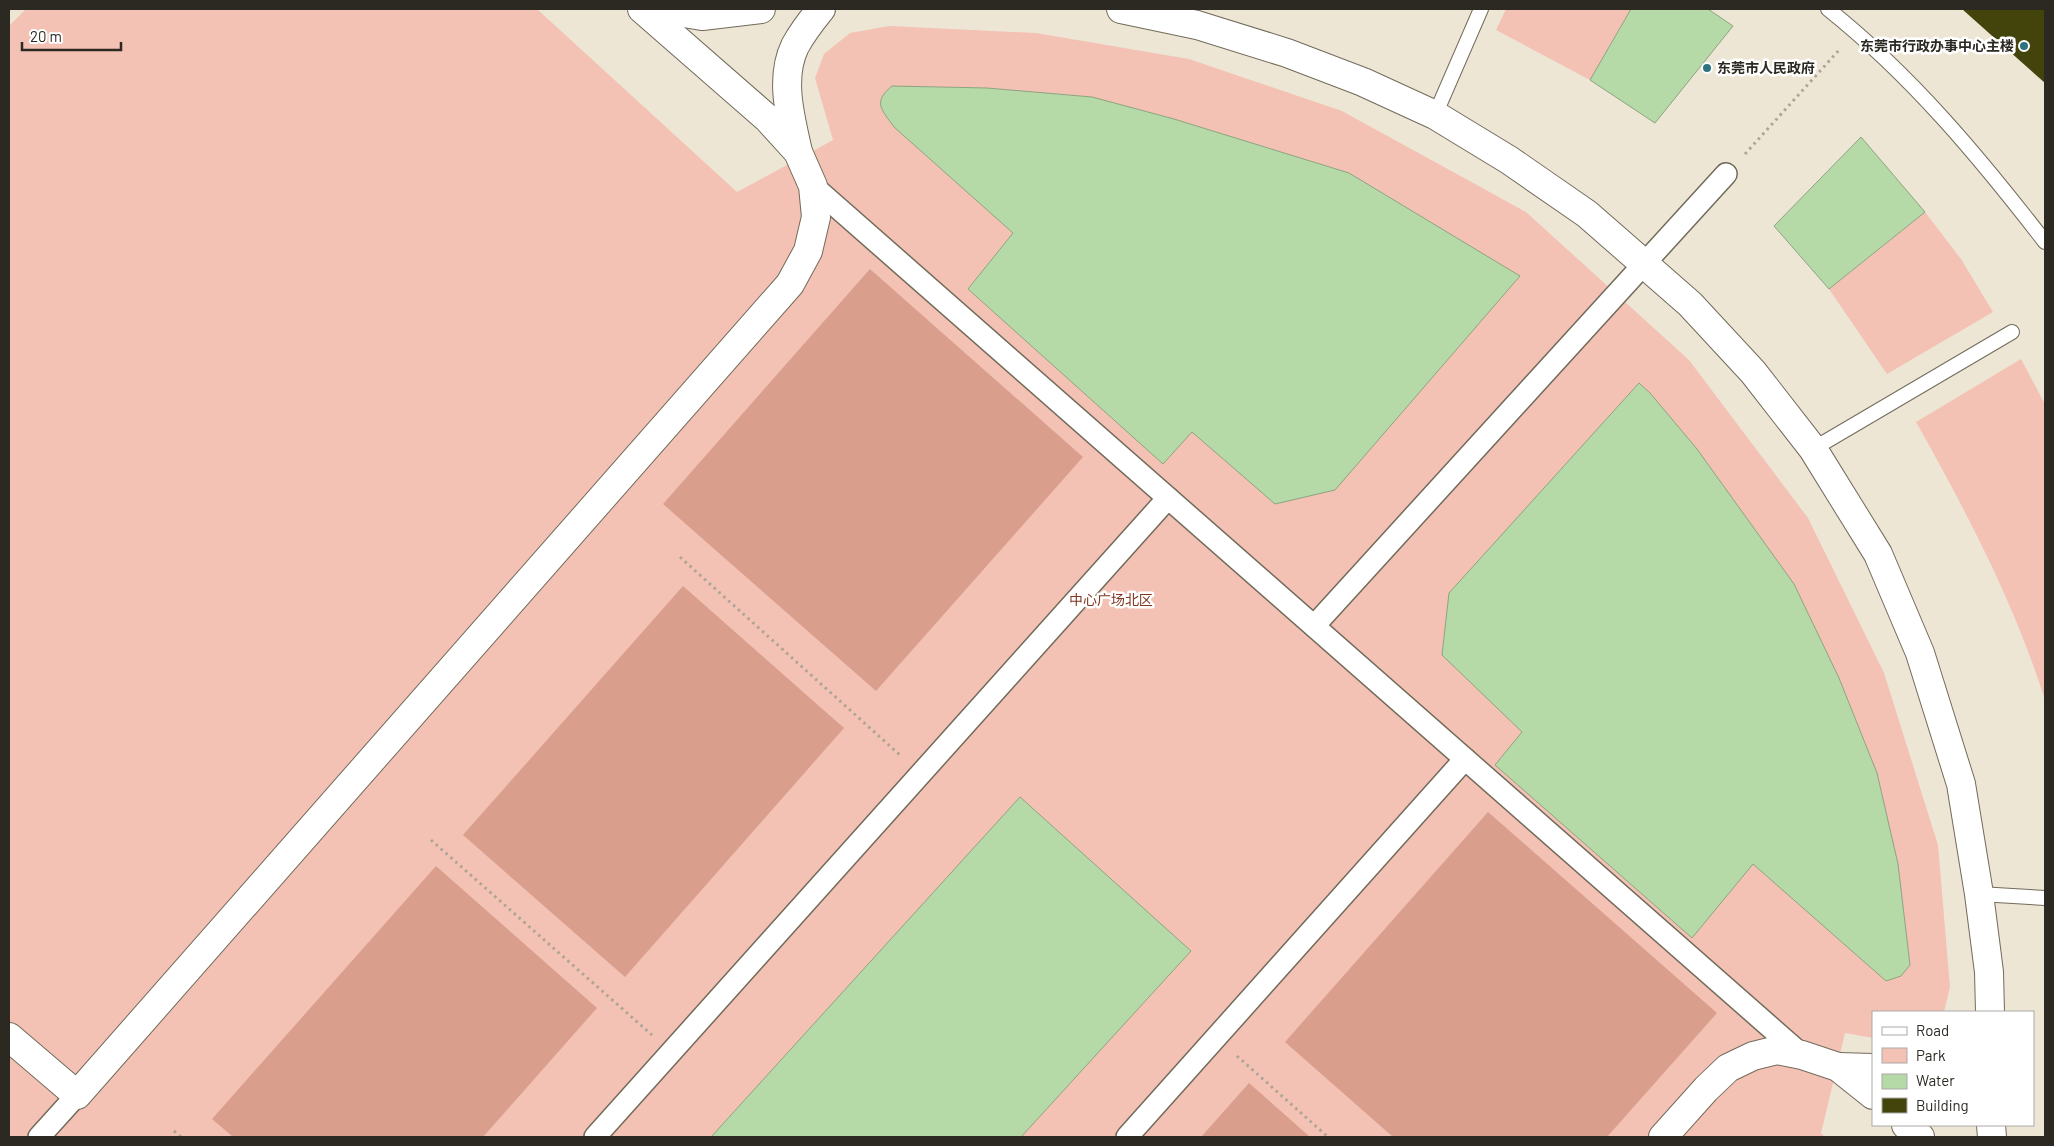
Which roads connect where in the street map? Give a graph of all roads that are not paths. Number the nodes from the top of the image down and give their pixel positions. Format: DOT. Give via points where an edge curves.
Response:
graph roads {
  1 [pos="642,9"];
  2 [pos="659,9"];
  3 [pos="761,9"];
  4 [pos="821,9"];
  5 [pos="1121,9"];
  6 [pos="1481,9"];
  7 [pos="1828,9"];
  8 [pos="1435,114"];
  9 [pos="798,152"];
  10 [pos="1726,174"];
  11 [pos="813,186"];
  12 [pos="2045,242"];
  13 [pos="1645,263"];
  14 [pos="2012,332"];
  15 [pos="1813,449"];
  16 [pos="1168,498"];
  17 [pos="1314,626"];
  18 [pos="1465,759"];
  19 [pos="1979,894"];
  20 [pos="2045,898"];
  21 [pos="1989,972"];
  22 [pos="1972,1011"];
  23 [pos="1990,1011"];
  24 [pos="9,1037"];
  25 [pos="1802,1055"];
  26 [pos="1838,1067"];
  27 [pos="1872,1068"];
  28 [pos="1872,1094"];
  29 [pos="77,1095"];
  30 [pos="1907,1126"];
  31 [pos="39,1137"];
  32 [pos="595,1137"];
  33 [pos="1127,1137"];
  34 [pos="1664,1137"];
  35 [pos="1920,1137"];
  1 -- 9 [label="street" via="768,119"];
  2 -- 3 [label="street" via="702,16"];
  4 -- 9 [label="street" via="794,48 787,75 789,110"];
  5 -- 8 [label="street" via="1197,25 1287,53"];
  6 -- 8 [label="lane"];
  7 -- 12 [label="lane" via="1922,94 1990,170"];
  8 -- 13 [label="street" via="1587,214"];
  9 -- 11 [label="street"];
  10 -- 13 [label="street"];
  11 -- 16 [label="street"];
  11 -- 29 [label="street" via="816,217 808,251 790,284"];
  13 -- 15 [label="street" via="1690,304 1753,372"];
  13 -- 17 [label="street"];
  14 -- 15 [label="lane"];
  15 -- 19 [label="street" via="1878,554 1920,653 1961,784"];
  16 -- 17 [label="street"];
  16 -- 32 [label="street"];
  17 -- 18 [label="street"];
  18 -- 25 [label="street"];
  18 -- 33 [label="street"];
  19 -- 20 [label="lane"];
  19 -- 21 [label="street"];
  21 -- 22 [label="street"];
  21 -- 23 [label="street"];
  24 -- 29 [label="street"];
  25 -- 26 [label="street"];
  25 -- 34 [label="street" via="1777,1050 1753,1056 1728,1068"];
  26 -- 27 [label="street"];
  26 -- 28 [label="street"];
  29 -- 31 [label="street"];
  30 -- 35 [label="street"];
}
